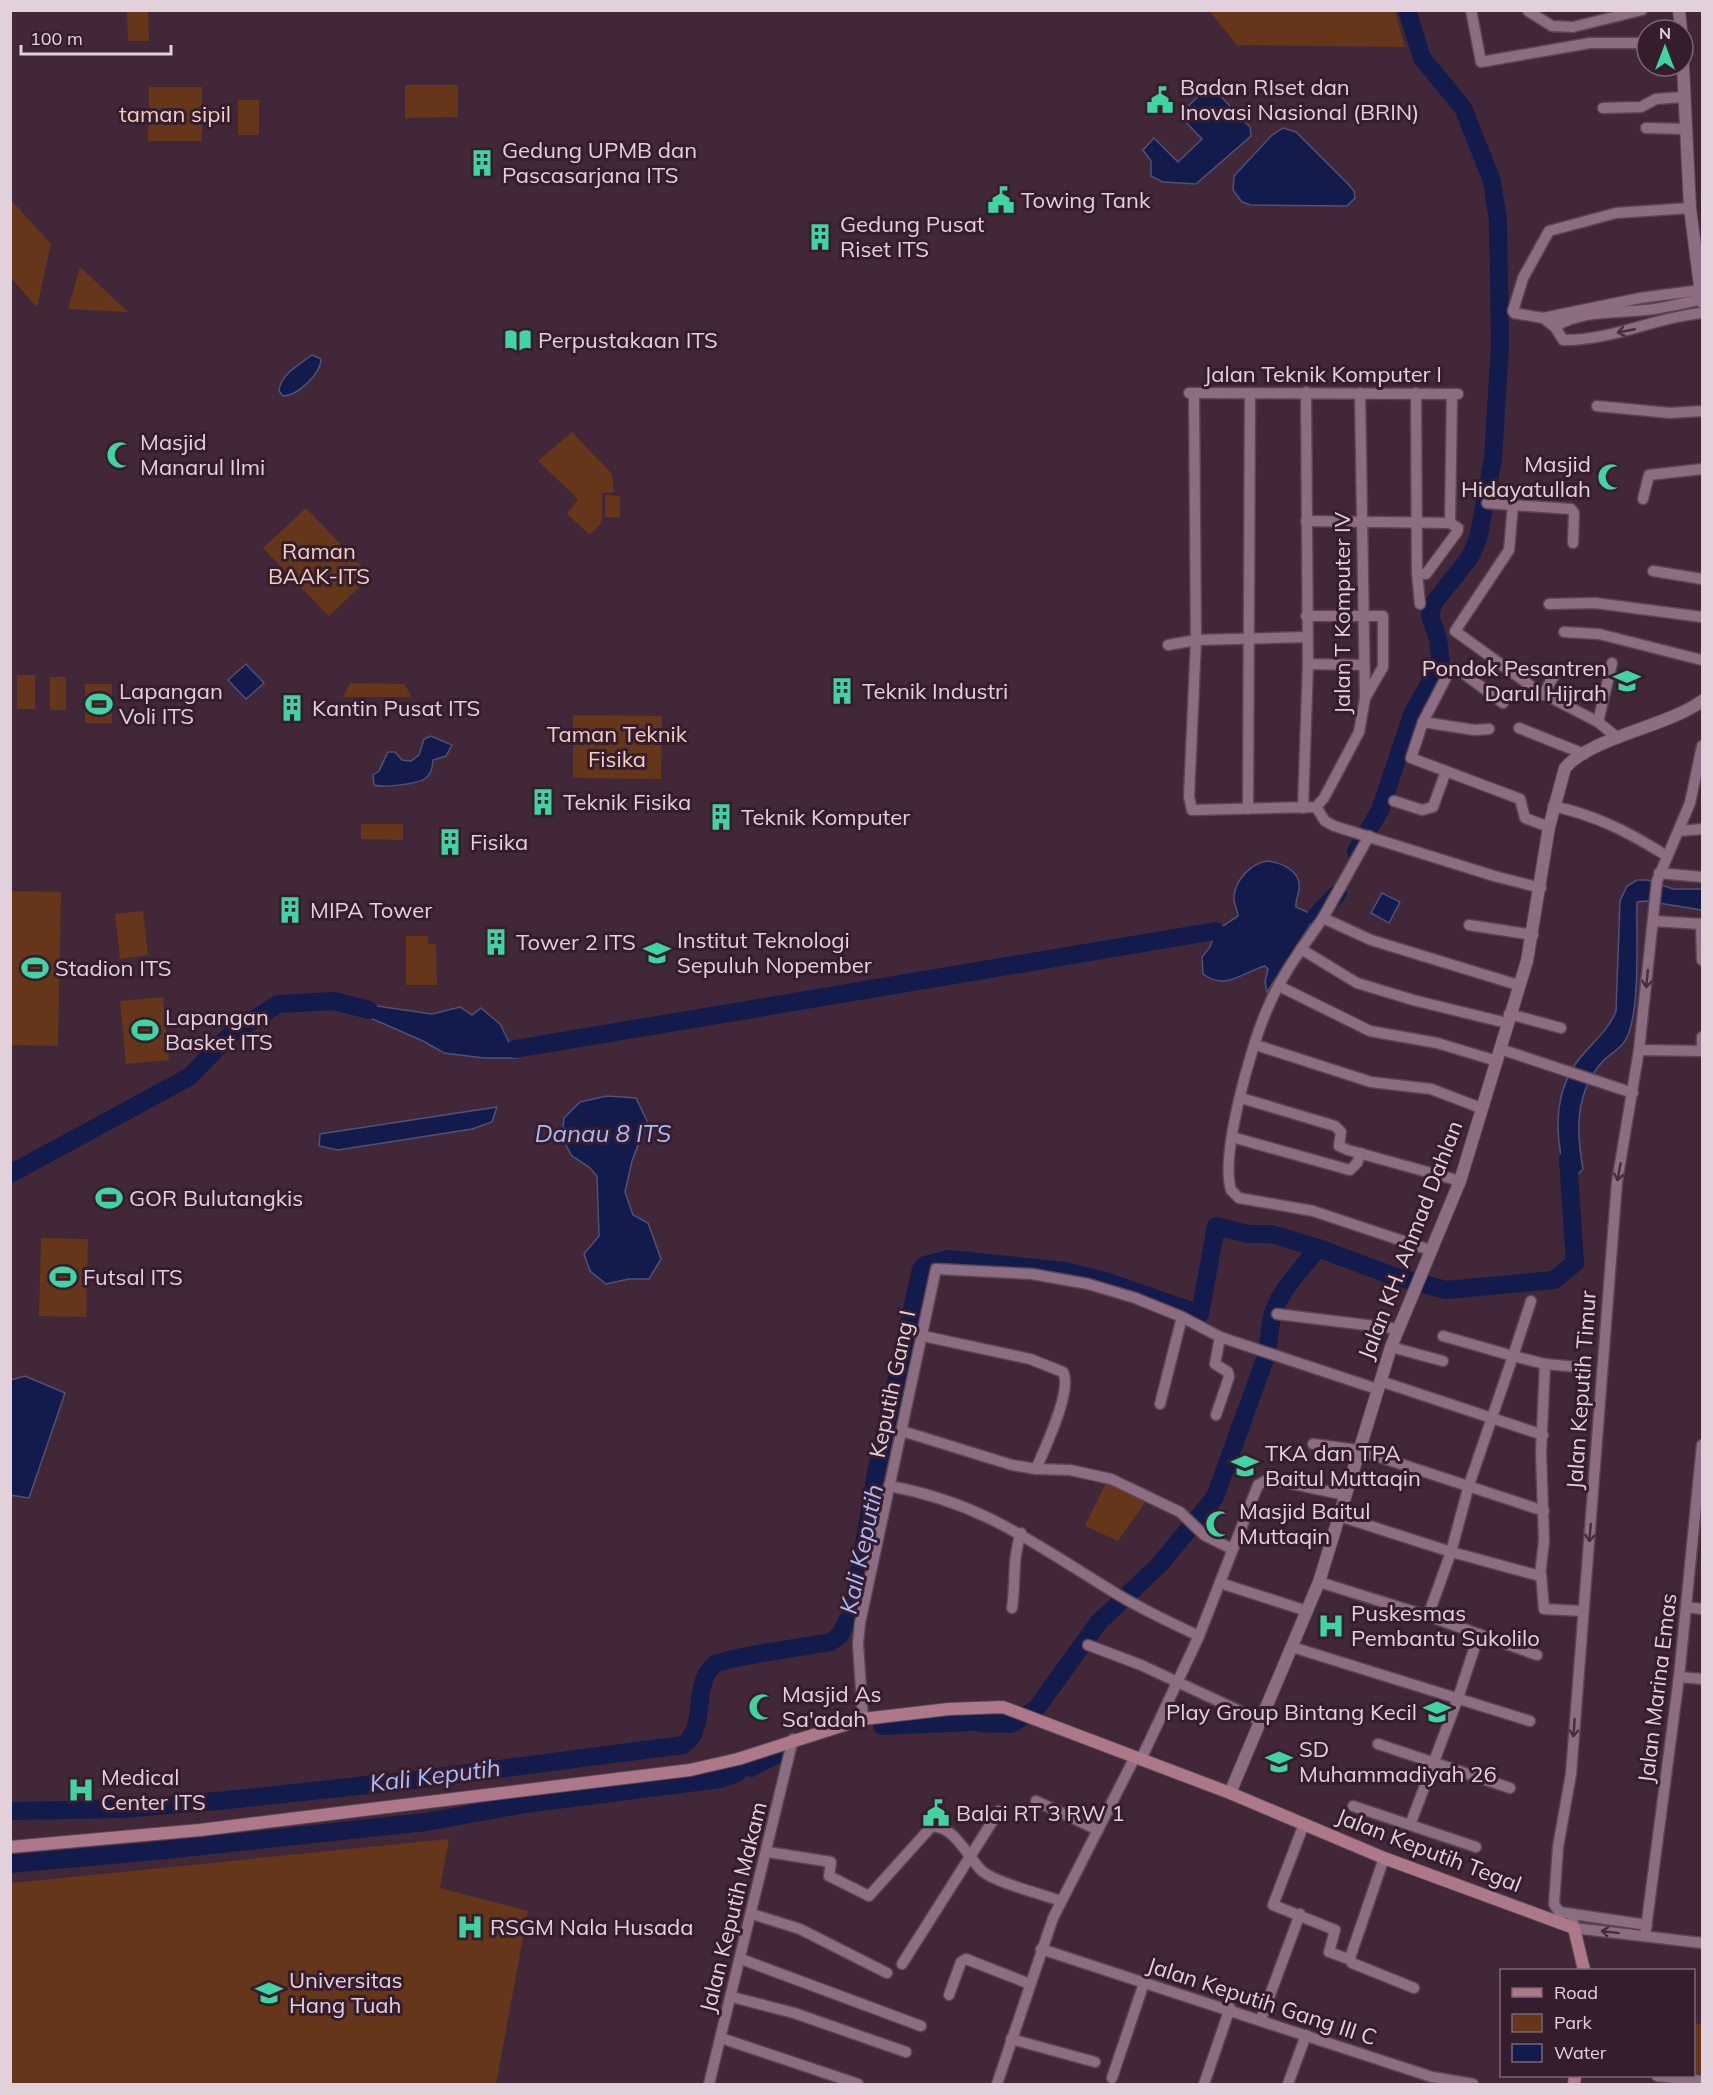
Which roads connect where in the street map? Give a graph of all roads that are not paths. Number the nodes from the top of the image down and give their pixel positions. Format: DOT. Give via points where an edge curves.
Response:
graph roads {
  1 [pos="1471,10"];
  2 [pos="1642,10"];
  3 [pos="1528,11"];
  4 [pos="1635,43"];
  5 [pos="1683,78"];
  6 [pos="1684,97"];
  7 [pos="1603,108"];
  8 [pos="1646,128"];
  9 [pos="1685,129"];
  10 [pos="1690,207"];
  11 [pos="1702,297"];
  12 [pos="1647,310"];
  13 [pos="1702,313"];
  14 [pos="1543,318"];
  15 [pos="1651,324"];
  16 [pos="1555,327"];
  17 [pos="1306,392"];
  18 [pos="1250,393"];
  19 [pos="1360,393"];
  20 [pos="1416,393"];
  21 [pos="1597,406"];
  22 [pos="1702,411"];
  23 [pos="1702,469"];
  24 [pos="1643,499"];
  25 [pos="1487,503"];
  26 [pos="1514,505"];
  27 [pos="1361,520"];
  28 [pos="1418,520"];
  29 [pos="1306,521"];
  30 [pos="1450,523"];
  31 [pos="1573,543"];
  32 [pos="1653,572"];
  33 [pos="1417,573"];
  34 [pos="1702,579"];
  35 [pos="1420,604"];
  36 [pos="1549,604"];
  37 [pos="1306,616"];
  38 [pos="1363,616"];
  39 [pos="1702,617"];
  40 [pos="1564,632"];
  41 [pos="1306,638"];
  42 [pos="1249,639"];
  43 [pos="1196,640"];
  44 [pos="1168,645"];
  45 [pos="1702,660"];
  46 [pos="1612,663"];
  47 [pos="1308,664"];
  48 [pos="1364,665"];
  49 [pos="1558,669"];
  50 [pos="1544,695"];
  51 [pos="1365,698"];
  52 [pos="1702,701"];
  53 [pos="1503,703"];
  54 [pos="1423,722"];
  55 [pos="1598,722"];
  56 [pos="1519,728"];
  57 [pos="1489,729"];
  58 [pos="1617,738"];
  59 [pos="1702,746"];
  60 [pos="1584,754"];
  61 [pos="1446,771"];
  62 [pos="1700,780"];
  63 [pos="1394,801"];
  64 [pos="1553,806"];
  65 [pos="1316,807"];
  66 [pos="1303,808"];
  67 [pos="1248,809"];
  68 [pos="1549,827"];
  69 [pos="1702,829"];
  70 [pos="1679,831"];
  71 [pos="1365,834"];
  72 [pos="1667,856"];
  73 [pos="1658,877"];
  74 [pos="1702,877"];
  75 [pos="1541,888"];
  76 [pos="1323,918"];
  77 [pos="1653,921"];
  78 [pos="1702,924"];
  79 [pos="1469,925"];
  80 [pos="1533,935"];
  81 [pos="1301,949"];
  82 [pos="1702,960"];
  83 [pos="1279,986"];
  84 [pos="1518,986"];
  85 [pos="1508,1018"];
  86 [pos="1561,1028"];
  87 [pos="1702,1037"];
  88 [pos="1256,1045"];
  89 [pos="1500,1049"];
  90 [pos="1639,1050"];
  91 [pos="1702,1051"];
  92 [pos="1497,1062"];
  93 [pos="1633,1093"];
  94 [pos="1241,1098"];
  95 [pos="1481,1108"];
  96 [pos="1232,1137"];
  97 [pos="1361,1153"];
  98 [pos="1460,1181"];
  99 [pos="1430,1250"];
  100 [pos="1531,1301"];
  101 [pos="1278,1314"];
  102 [pos="1182,1317"];
  103 [pos="1399,1329"];
  104 [pos="923,1336"];
  105 [pos="1443,1336"];
  106 [pos="1220,1337"];
  107 [pos="1391,1347"];
  108 [pos="1513,1356"];
  109 [pos="1443,1361"];
  110 [pos="1545,1364"];
  111 [pos="1578,1368"];
  112 [pos="1378,1385"];
  113 [pos="1160,1404"];
  114 [pos="1216,1415"];
  115 [pos="1492,1419"];
  116 [pos="902,1431"];
  117 [pos="1543,1435"];
  118 [pos="1313,1444"];
  119 [pos="1702,1445"];
  120 [pos="1358,1450"];
  121 [pos="1036,1469"];
  122 [pos="1469,1485"];
  123 [pos="889,1486"];
  124 [pos="1700,1493"];
  125 [pos="1345,1495"];
  126 [pos="1544,1511"];
  127 [pos="1339,1515"];
  128 [pos="1021,1533"];
  129 [pos="1232,1549"];
  130 [pos="1451,1551"];
  131 [pos="1697,1553"];
  132 [pos="1538,1575"];
  133 [pos="1319,1582"];
  134 [pos="1220,1583"];
  135 [pos="1686,1607"];
  136 [pos="1012,1608"];
  137 [pos="1702,1609"];
  138 [pos="1307,1611"];
  139 [pos="1583,1611"];
  140 [pos="1428,1616"];
  141 [pos="1479,1634"];
  142 [pos="1199,1636"];
  143 [pos="1088,1645"];
  144 [pos="1292,1647"];
  145 [pos="1537,1655"];
  146 [pos="1679,1677"];
  147 [pos="1702,1679"];
  148 [pos="1176,1682"];
  149 [pos="1458,1698"];
  150 [pos="863,1719"];
  151 [pos="1259,1720"];
  152 [pos="1530,1721"];
  153 [pos="794,1739"];
  154 [pos="1378,1744"];
  155 [pos="1138,1758"];
  156 [pos="1434,1762"];
  157 [pos="1510,1788"];
  158 [pos="1230,1793"];
  159 [pos="1036,1801"];
  160 [pos="1353,1806"];
  161 [pos="999,1810"];
  162 [pos="1304,1824"];
  163 [pos="1410,1825"];
  164 [pos="1098,1830"];
  165 [pos="10,1847"];
  166 [pos="1476,1847"];
  167 [pos="768,1852"];
  168 [pos="968,1855"];
  169 [pos="1384,1857"];
  170 [pos="1061,1902"];
  171 [pos="752,1914"];
  172 [pos="1300,1914"];
  173 [pos="1572,1915"];
  174 [pos="1574,1928"];
  175 [pos="1646,1930"];
  176 [pos="1702,1943"];
  177 [pos="1041,1949"];
  178 [pos="741,1959"];
  179 [pos="1351,1960"];
  180 [pos="902,1964"];
  181 [pos="1584,1969"];
  182 [pos="887,1973"];
  183 [pos="1144,1983"];
  184 [pos="1030,1984"];
  185 [pos="1414,1988"];
  186 [pos="949,1995"];
  187 [pos="732,1997"];
  188 [pos="1230,2008"];
  189 [pos="1261,2019"];
  190 [pos="921,2026"];
  191 [pos="1306,2035"];
  192 [pos="721,2038"];
  193 [pos="1011,2039"];
  194 [pos="906,2052"];
  195 [pos="1095,2062"];
  196 [pos="1666,2077"];
  197 [pos="1112,2078"];
  198 [pos="1702,2081"];
  199 [pos="709,2085"];
  200 [pos="858,2085"];
  201 [pos="997,2085"];
  202 [pos="1204,2085"];
  203 [pos="1288,2085"];
  204 [pos="1473,2085"];
  1 -- 4 [label="street" via="1481,62 1590,43"];
  2 -- 3 [label="street" via="1573,27 1552,26"];
  5 -- 6 [label="street"];
  6 -- 7 [label="street" via="1656,99 1641,107"];
  6 -- 9 [label="street"];
  8 -- 9 [label="street"];
  9 -- 10 [label="street"];
  10 -- 11 [label="street"];
  10 -- 14 [label="street" via="1616,213 1549,231 1523,278 1513,311"];
  11 -- 12 [label="street"];
  11 -- 14 [label="street" via="1640,298"];
  12 -- 15 [label="street"];
  12 -- 16 [label="street" via="1605,313"];
  13 -- 15 [label="street" via="1668,317"];
  14 -- 16 [label="street"];
  15 -- 16 [label="street, one-way" via="1576,340 1563,340"];
  17 -- 18 [label="street, Jalan Teknik Komputer I"];
  17 -- 19 [label="street, Jalan Teknik Komputer I"];
  17 -- 29 [label="street"];
  18 -- 42 [label="street"];
  18 -- 43 [label="street, Jalan Teknik Komputer I" via="1191,393"];
  19 -- 20 [label="street, Jalan Teknik Komputer I"];
  19 -- 27 [label="street, Jalan T Komputer IV"];
  20 -- 28 [label="street"];
  20 -- 30 [label="street, Jalan Teknik Komputer I" via="1455,394"];
  21 -- 22 [label="street" via="1670,413"];
  23 -- 24 [label="street" via="1650,475"];
  25 -- 26 [label="street"];
  26 -- 31 [label="street" via="1571,509"];
  26 -- 50 [label="street" via="1509,550 1455,631"];
  27 -- 28 [label="street"];
  27 -- 29 [label="street"];
  27 -- 38 [label="street, Jalan T Komputer IV"];
  28 -- 30 [label="street"];
  28 -- 33 [label="street"];
  29 -- 37 [label="street"];
  30 -- 33 [label="street" via="1458,528 1457,532 1426,574"];
  32 -- 34 [label="street"];
  33 -- 35 [label="street"];
  36 -- 39 [label="street" via="1595,603"];
  37 -- 38 [label="street"];
  37 -- 41 [label="street"];
  38 -- 48 [label="street, Jalan T Komputer IV"];
  38 -- 51 [label="street" via="1384,618 1383,667"];
  40 -- 45 [label="street" via="1599,634"];
  41 -- 42 [label="street"];
  41 -- 47 [label="street"];
  42 -- 43 [label="street"];
  42 -- 67 [label="street"];
  43 -- 44 [label="street"];
  43 -- 67 [label="street" via="1189,804 1192,810"];
  46 -- 55 [label="street"];
  47 -- 48 [label="street"];
  47 -- 66 [label="street"];
  48 -- 51 [label="street, Jalan T Komputer IV"];
  49 -- 50 [label="street"];
  50 -- 55 [label="street"];
  51 -- 65 [label="street, Jalan T Komputer IV" via="1359,732"];
  52 -- 58 [label="street, Jalan KH. Ahmad Dahlan"];
  53 -- 54 [label="street" via="1459,669 1451,668"];
  54 -- 57 [label="street"];
  54 -- 61 [label="street" via="1411,758"];
  55 -- 58 [label="street"];
  56 -- 60 [label="street"];
  58 -- 60 [label="street, Jalan KH. Ahmad Dahlan"];
  59 -- 62 [label="street, Jalan Keputih Timur"];
  60 -- 64 [label="street, Jalan KH. Ahmad Dahlan" via="1565,768"];
  61 -- 63 [label="street" via="1433,807 1422,810"];
  61 -- 68 [label="street" via="1520,800 1524,817"];
  62 -- 70 [label="street, Jalan Keputih Timur"];
  64 -- 68 [label="street, Jalan KH. Ahmad Dahlan"];
  64 -- 72 [label="street" via="1585,813 1624,829"];
  65 -- 66 [label="street"];
  65 -- 71 [label="street" via="1325,821"];
  66 -- 67 [label="street"];
  68 -- 75 [label="street, Jalan KH. Ahmad Dahlan"];
  69 -- 70 [label="street"];
  70 -- 72 [label="street, Jalan Keputih Timur"];
  71 -- 75 [label="street"];
  71 -- 76 [label="street"];
  72 -- 73 [label="street, Jalan Keputih Timur"];
  73 -- 74 [label="street"];
  73 -- 77 [label="street, Jalan Keputih Timur"];
  75 -- 80 [label="street, Jalan KH. Ahmad Dahlan"];
  76 -- 81 [label="street"];
  76 -- 84 [label="street" via="1371,939"];
  77 -- 78 [label="street"];
  77 -- 90 [label="street, Jalan Keputih Timur, one-way"];
  78 -- 82 [label="street"];
  79 -- 80 [label="street"];
  80 -- 84 [label="street, Jalan KH. Ahmad Dahlan"];
  81 -- 83 [label="street"];
  81 -- 85 [label="street" via="1357,983 1413,1000"];
  83 -- 88 [label="street" via="1265,1012"];
  83 -- 92 [label="street" via="1370,1031 1437,1043"];
  84 -- 85 [label="street, Jalan KH. Ahmad Dahlan"];
  85 -- 86 [label="street"];
  85 -- 89 [label="street, Jalan KH. Ahmad Dahlan"];
  87 -- 91 [label="street"];
  88 -- 94 [label="street"];
  88 -- 95 [label="street" via="1371,1082 1431,1089"];
  89 -- 92 [label="street, Jalan KH. Ahmad Dahlan"];
  89 -- 93 [label="street"];
  90 -- 91 [label="street"];
  90 -- 93 [label="street, Jalan Keputih Timur"];
  92 -- 95 [label="street, Jalan KH. Ahmad Dahlan"];
  93 -- 139 [label="street, Jalan Keputih Timur, one-way" via="1617,1182"];
  94 -- 96 [label="street"];
  94 -- 97 [label="street" via="1335,1126 1341,1132 1339,1146"];
  95 -- 98 [label="street, Jalan KH. Ahmad Dahlan"];
  96 -- 97 [label="street" via="1350,1170"];
  96 -- 99 [label="street" via="1229,1183 1239,1198 1313,1211"];
  97 -- 98 [label="street"];
  98 -- 99 [label="street, Jalan KH. Ahmad Dahlan"];
  99 -- 103 [label="street, Jalan KH. Ahmad Dahlan"];
  100 -- 108 [label="street"];
  101 -- 103 [label="street"];
  102 -- 104 [label="street, Keputih Gang I" via="1136,1298 1061,1278 936,1269"];
  102 -- 106 [label="street"];
  102 -- 113 [label="street"];
  103 -- 107 [label="street, Jalan KH. Ahmad Dahlan"];
  104 -- 116 [label="street, Keputih Gang I"];
  104 -- 121 [label="street" via="1030,1359 1061,1371 1066,1381"];
  105 -- 108 [label="street"];
  106 -- 112 [label="street"];
  106 -- 114 [label="street" via="1215,1365 1228,1372 1229,1377"];
  107 -- 109 [label="street"];
  107 -- 112 [label="street, Jalan KH. Ahmad Dahlan"];
  108 -- 110 [label="street"];
  108 -- 115 [label="street"];
  110 -- 111 [label="street"];
  110 -- 117 [label="street"];
  112 -- 115 [label="street"];
  112 -- 120 [label="street, Jalan KH. Ahmad Dahlan"];
  115 -- 117 [label="street"];
  115 -- 122 [label="street"];
  116 -- 121 [label="street"];
  116 -- 123 [label="street, Keputih Gang I"];
  117 -- 126 [label="street"];
  118 -- 120 [label="street"];
  119 -- 124 [label="street, Jalan Marina Emas"];
  120 -- 122 [label="street"];
  120 -- 125 [label="street, Jalan KH. Ahmad Dahlan"];
  121 -- 129 [label="street" via="1070,1470 1111,1479 1189,1518 1200,1532"];
  122 -- 126 [label="street"];
  122 -- 130 [label="street"];
  123 -- 128 [label="street" via="956,1504"];
  123 -- 150 [label="street, Keputih Gang I" via="858,1635"];
  124 -- 131 [label="street, Jalan Marina Emas"];
  125 -- 127 [label="street, Jalan KH. Ahmad Dahlan"];
  125 -- 129 [label="street" via="1269,1479 1262,1481"];
  126 -- 132 [label="street"];
  127 -- 130 [label="street"];
  127 -- 133 [label="street, Jalan KH. Ahmad Dahlan"];
  128 -- 136 [label="street" via="1014,1554 1016,1582"];
  128 -- 142 [label="street" via="1127,1600"];
  129 -- 134 [label="street"];
  130 -- 132 [label="street"];
  130 -- 140 [label="street"];
  131 -- 135 [label="street, Jalan Marina Emas"];
  132 -- 139 [label="street" via="1544,1609"];
  133 -- 138 [label="street, Jalan KH. Ahmad Dahlan"];
  133 -- 140 [label="street"];
  134 -- 138 [label="street"];
  134 -- 142 [label="street"];
  135 -- 137 [label="street"];
  135 -- 146 [label="street, Jalan Marina Emas"];
  138 -- 144 [label="street, Jalan KH. Ahmad Dahlan"];
  139 -- 173 [label="street, Jalan Keputih Timur, one-way" via="1571,1774 1558,1847 1554,1904 1556,1911"];
  140 -- 141 [label="street"];
  141 -- 145 [label="street"];
  141 -- 149 [label="street"];
  142 -- 148 [label="street"];
  143 -- 148 [label="street"];
  144 -- 149 [label="street"];
  144 -- 151 [label="street, Jalan KH. Ahmad Dahlan"];
  146 -- 147 [label="street"];
  146 -- 175 [label="street, Jalan Marina Emas"];
  148 -- 151 [label="street"];
  148 -- 155 [label="street"];
  149 -- 152 [label="street"];
  149 -- 156 [label="street"];
  150 -- 153 [label="main road"];
  150 -- 155 [label="main road, Jalan Keputih Tegal" via="972,1708 1011,1709"];
  151 -- 158 [label="street, Jalan KH. Ahmad Dahlan"];
  153 -- 165 [label="main road" via="713,1766 628,1778 200,1830"];
  153 -- 167 [label="street, Jalan Keputih Makam"];
  154 -- 156 [label="street"];
  155 -- 158 [label="main road, Jalan Keputih Tegal"];
  155 -- 164 [label="street"];
  156 -- 157 [label="street"];
  156 -- 163 [label="street"];
  158 -- 162 [label="main road, Jalan Keputih Tegal"];
  159 -- 164 [label="street"];
  160 -- 163 [label="street"];
  161 -- 168 [label="street"];
  162 -- 169 [label="main road, Jalan Keputih Tegal"];
  162 -- 172 [label="street" via="1273,1905"];
  163 -- 166 [label="street"];
  164 -- 170 [label="street"];
  167 -- 168 [label="street" via="830,1862 828,1874 832,1878 870,1896 933,1826 954,1838"];
  167 -- 171 [label="street, Jalan Keputih Makam"];
  168 -- 170 [label="street" via="988,1875"];
  168 -- 180 [label="street"];
  169 -- 174 [label="main road, Jalan Keputih Tegal"];
  169 -- 179 [label="street"];
  170 -- 177 [label="street"];
  171 -- 178 [label="street, Jalan Keputih Makam"];
  171 -- 182 [label="street" via="800,1929"];
  172 -- 179 [label="street" via="1335,1930 1329,1952"];
  172 -- 189 [label="street"];
  173 -- 174 [label="street"];
  173 -- 175 [label="street"];
  175 -- 174 [label="street, one-way"];
  174 -- 181 [label="main road"];
  175 -- 176 [label="street"];
  177 -- 183 [label="street, Jalan Keputih Gang III C"];
  177 -- 184 [label="street"];
  178 -- 187 [label="street, Jalan Keputih Makam"];
  178 -- 190 [label="street"];
  179 -- 185 [label="street"];
  183 -- 188 [label="street, Jalan Keputih Gang III C"];
  183 -- 197 [label="street"];
  184 -- 186 [label="street" via="966,1959 961,1962"];
  184 -- 193 [label="street"];
  187 -- 192 [label="street, Jalan Keputih Makam"];
  187 -- 194 [label="street" via="794,2013"];
  188 -- 189 [label="street, Jalan Keputih Gang III C"];
  188 -- 202 [label="street"];
  189 -- 191 [label="street, Jalan Keputih Gang III C"];
  191 -- 203 [label="street"];
  191 -- 204 [label="street, Jalan Keputih Gang III C" via="1432,2077"];
  192 -- 199 [label="street, Jalan Keputih Makam"];
  192 -- 200 [label="street"];
  193 -- 195 [label="street"];
  193 -- 201 [label="street"];
  196 -- 198 [label="street"];
}
